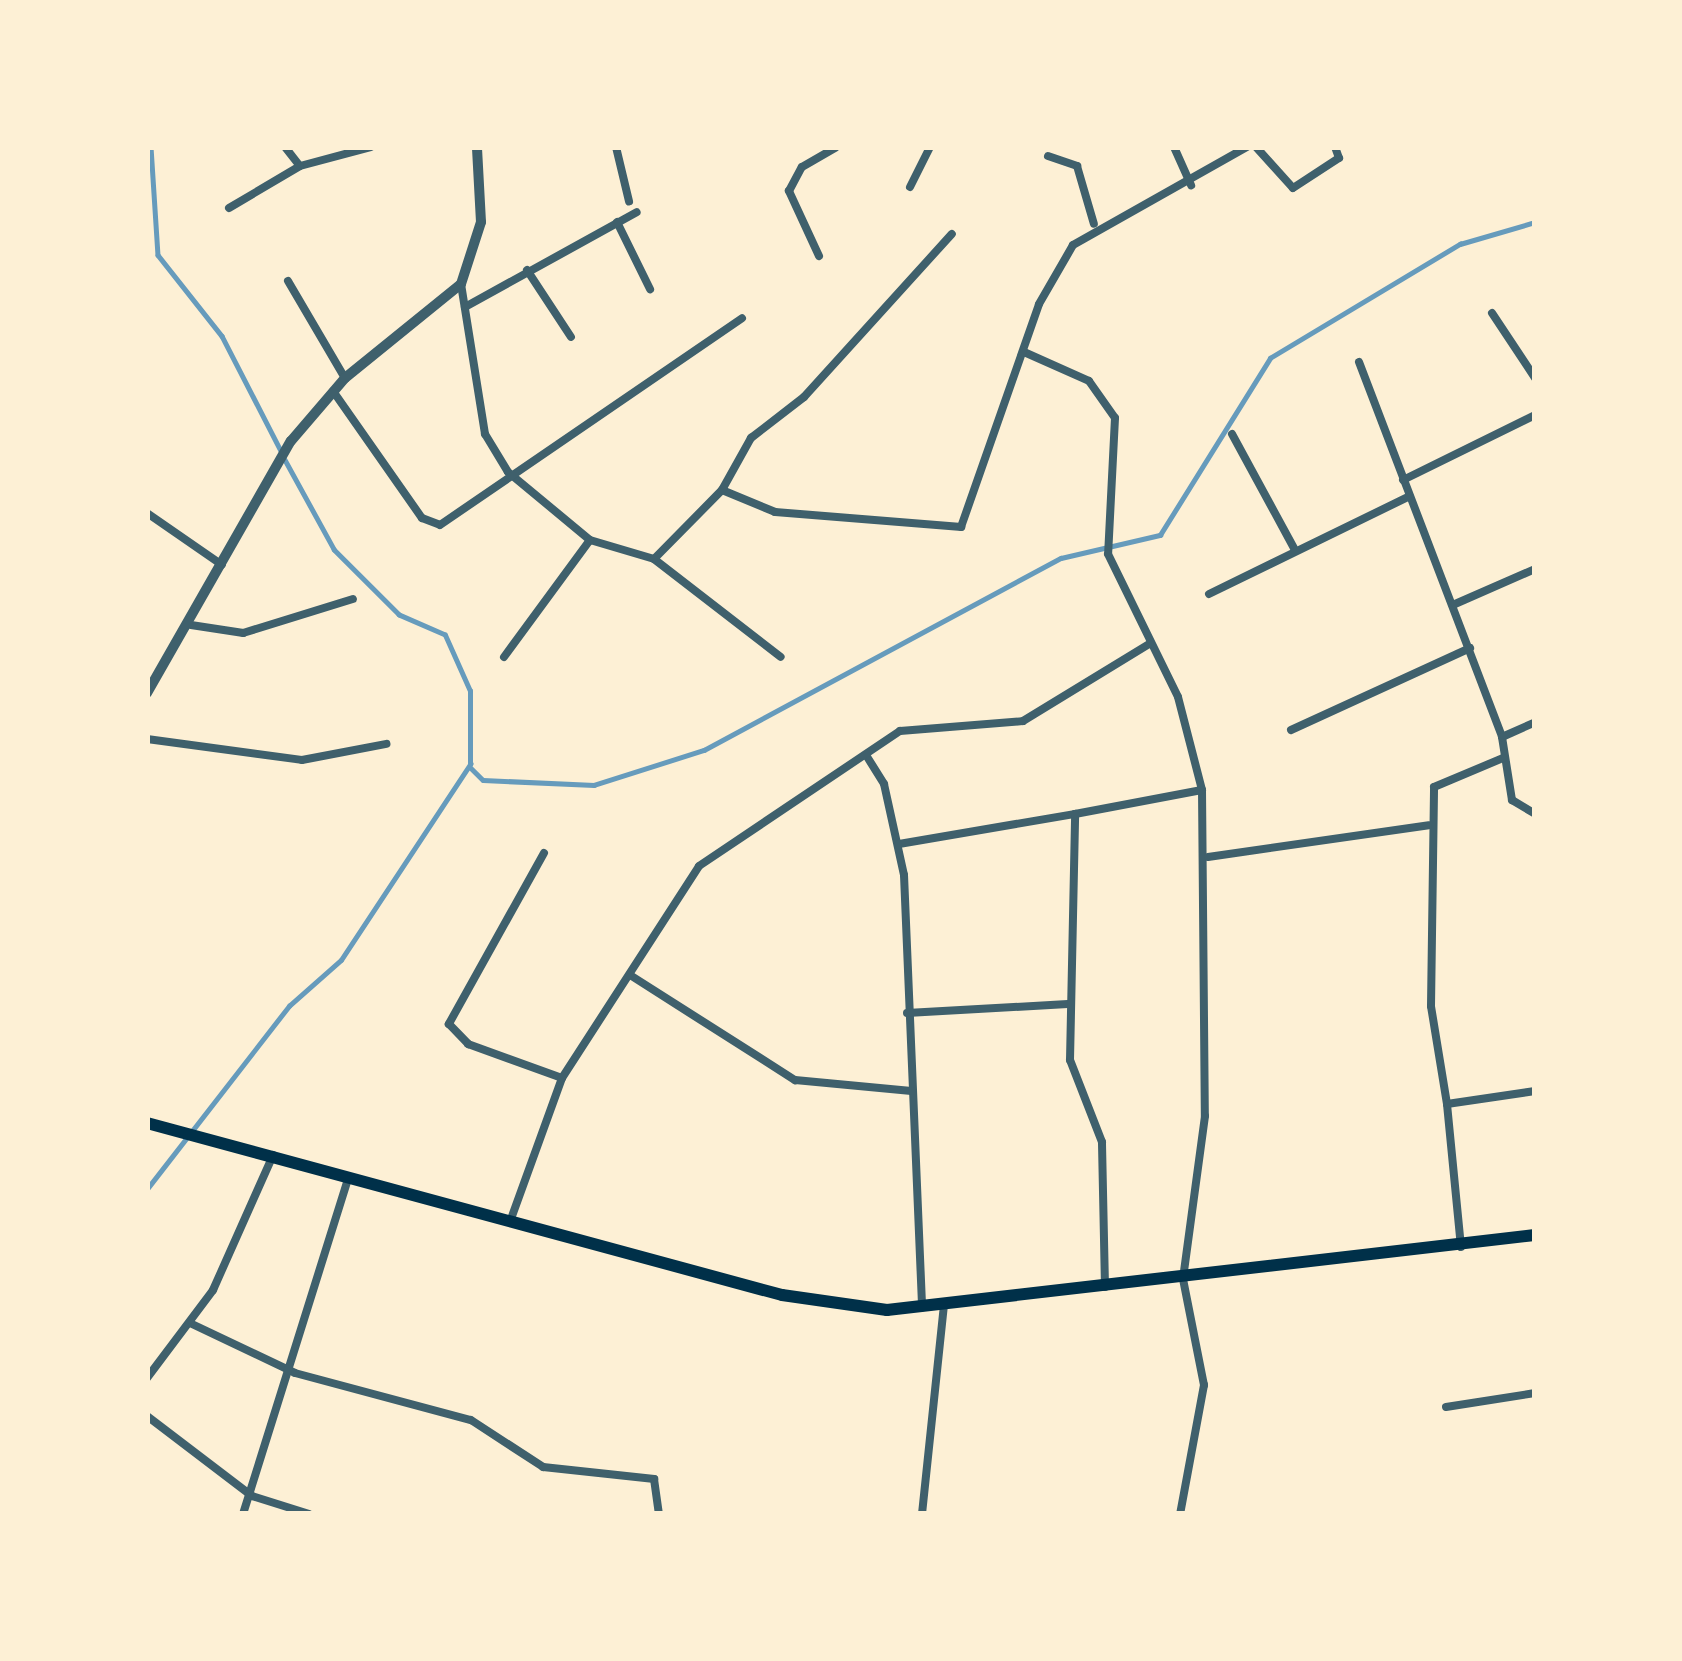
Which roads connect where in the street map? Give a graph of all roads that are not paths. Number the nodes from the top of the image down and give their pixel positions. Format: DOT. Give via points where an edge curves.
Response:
graph roads {
  1 [pos="285,147"];
  2 [pos="371,147"];
  3 [pos="477,147"];
  4 [pos="616,147"];
  5 [pos="836,147"];
  6 [pos="931,147"];
  7 [pos="1174,147"];
  8 [pos="1247,147"];
  9 [pos="1256,147"];
  10 [pos="1335,147"];
  11 [pos="1048,156"];
  12 [pos="300,166"];
  13 [pos="1192,184"];
  14 [pos="910,187"];
  15 [pos="629,201"];
  16 [pos="229,208"];
  17 [pos="637,212"];
  18 [pos="617,222"];
  19 [pos="1094,224"];
  20 [pos="952,234"];
  21 [pos="819,256"];
  22 [pos="527,270"];
  23 [pos="288,281"];
  24 [pos="461,284"];
  25 [pos="650,290"];
  26 [pos="465,307"];
  27 [pos="1492,313"];
  28 [pos="742,318"];
  29 [pos="571,337"];
  30 [pos="1024,352"];
  31 [pos="1359,362"];
  32 [pos="345,378"];
  33 [pos="1535,378"];
  34 [pos="333,391"];
  35 [pos="1535,415"];
  36 [pos="1232,434"];
  37 [pos="508,472"];
  38 [pos="1403,480"];
  39 [pos="722,490"];
  40 [pos="1408,497"];
  41 [pos="147,513"];
  42 [pos="590,540"];
  43 [pos="1294,548"];
  44 [pos="654,560"];
  45 [pos="222,566"];
  46 [pos="1535,569"];
  47 [pos="1208,594"];
  48 [pos="353,599"];
  49 [pos="1455,604"];
  50 [pos="191,625"];
  51 [pos="1149,644"];
  52 [pos="1471,647"];
  53 [pos="504,657"];
  54 [pos="781,657"];
  55 [pos="147,692"];
  56 [pos="1535,722"];
  57 [pos="1291,730"];
  58 [pos="1502,737"];
  59 [pos="147,739"];
  60 [pos="386,744"];
  61 [pos="866,755"];
  62 [pos="1503,758"];
  63 [pos="1202,790"];
  64 [pos="1076,814"];
  65 [pos="1535,814"];
  66 [pos="1430,825"];
  67 [pos="899,844"];
  68 [pos="544,853"];
  69 [pos="1208,857"];
  70 [pos="630,975"];
  71 [pos="1068,1004"];
  72 [pos="907,1013"];
  73 [pos="562,1078"];
  74 [pos="911,1091"];
  75 [pos="1535,1091"];
  76 [pos="1447,1104"];
  77 [pos="147,1123"];
  78 [pos="273,1154"];
  79 [pos="349,1174"];
  80 [pos="511,1219"];
  81 [pos="1535,1235"];
  82 [pos="1461,1250"];
  83 [pos="1183,1280"];
  84 [pos="1105,1289"];
  85 [pos="944,1306"];
  86 [pos="922,1308"];
  87 [pos="192,1324"];
  88 [pos="295,1373"];
  89 [pos="147,1378"];
  90 [pos="1535,1393"];
  91 [pos="1446,1407"];
  92 [pos="147,1416"];
  93 [pos="252,1496"];
  94 [pos="243,1514"];
  95 [pos="309,1514"];
  96 [pos="659,1514"];
  97 [pos="922,1514"];
  98 [pos="1180,1514"];
  1 -- 12 [label="street"];
  2 -- 12 [label="street"];
  3 -- 24 [label="street" via="482,222"];
  4 -- 15 [label="street"];
  5 -- 21 [label="street" via="802,167 789,191"];
  6 -- 14 [label="street"];
  7 -- 13 [label="street"];
  8 -- 13 [label="street"];
  9 -- 10 [label="street" via="1293,188 1339,158"];
  11 -- 19 [label="street" via="1076,166"];
  12 -- 16 [label="street"];
  13 -- 19 [label="street"];
  17 -- 18 [label="street"];
  18 -- 22 [label="street"];
  18 -- 25 [label="street"];
  19 -- 30 [label="street" via="1053,278"];
  20 -- 39 [label="street" via="804,397 751,438"];
  22 -- 26 [label="street"];
  22 -- 29 [label="street"];
  23 -- 32 [label="street"];
  24 -- 26 [label="street"];
  24 -- 32 [label="street"];
  26 -- 37 [label="street" via="485,434"];
  27 -- 33 [label="street"];
  28 -- 37 [label="street"];
  30 -- 39 [label="street" via="961,526 776,512"];
  30 -- 51 [label="street" via="1089,380 1115,418 1108,554"];
  31 -- 38 [label="street"];
  32 -- 34 [label="street"];
  34 -- 37 [label="street" via="428,524"];
  34 -- 45 [label="street" via="274,464"];
  35 -- 38 [label="street"];
  36 -- 43 [label="street"];
  37 -- 42 [label="street"];
  38 -- 40 [label="street"];
  39 -- 44 [label="street"];
  40 -- 43 [label="street"];
  40 -- 49 [label="street"];
  41 -- 45 [label="street"];
  42 -- 44 [label="street"];
  42 -- 53 [label="street"];
  43 -- 47 [label="street"];
  44 -- 54 [label="street"];
  45 -- 50 [label="street"];
  46 -- 49 [label="street"];
  48 -- 50 [label="street" via="243,633"];
  49 -- 52 [label="street"];
  50 -- 55 [label="street"];
  51 -- 61 [label="street" via="1023,721 920,722"];
  51 -- 63 [label="street"];
  52 -- 57 [label="street"];
  52 -- 58 [label="street"];
  56 -- 58 [label="street"];
  58 -- 62 [label="street"];
  59 -- 60 [label="street" via="302,760"];
  61 -- 67 [label="street"];
  61 -- 70 [label="street" via="699,866"];
  62 -- 65 [label="street" via="1513,800"];
  62 -- 66 [label="street" via="1441,777"];
  63 -- 64 [label="street"];
  63 -- 69 [label="street"];
  64 -- 67 [label="street"];
  64 -- 71 [label="street"];
  66 -- 69 [label="street"];
  66 -- 76 [label="street" via="1431,1006"];
  67 -- 72 [label="street"];
  68 -- 73 [label="street" via="449,1024 468,1043"];
  69 -- 83 [label="street" via="1205,1115"];
  70 -- 73 [label="street"];
  70 -- 74 [label="street" via="795,1080"];
  71 -- 72 [label="street"];
  71 -- 84 [label="street" via="1075,1083 1102,1142"];
  72 -- 74 [label="street"];
  73 -- 80 [label="street"];
  74 -- 86 [label="street"];
  75 -- 76 [label="street"];
  76 -- 82 [label="street"];
  77 -- 78 [label="main road"];
  78 -- 79 [label="main road"];
  78 -- 87 [label="street"];
  79 -- 80 [label="main road"];
  79 -- 88 [label="street"];
  80 -- 86 [label="main road" via="782,1295"];
  81 -- 82 [label="main road"];
  82 -- 83 [label="main road"];
  83 -- 84 [label="main road"];
  83 -- 98 [label="street" via="1204,1385"];
  84 -- 85 [label="main road"];
  85 -- 86 [label="main road"];
  85 -- 97 [label="street"];
  87 -- 88 [label="street"];
  87 -- 89 [label="street"];
  88 -- 93 [label="street"];
  88 -- 96 [label="street" via="471,1420 543,1467 636,1472 659,1488"];
  90 -- 91 [label="street"];
  92 -- 93 [label="street"];
  93 -- 94 [label="street"];
  93 -- 95 [label="street"];
}
